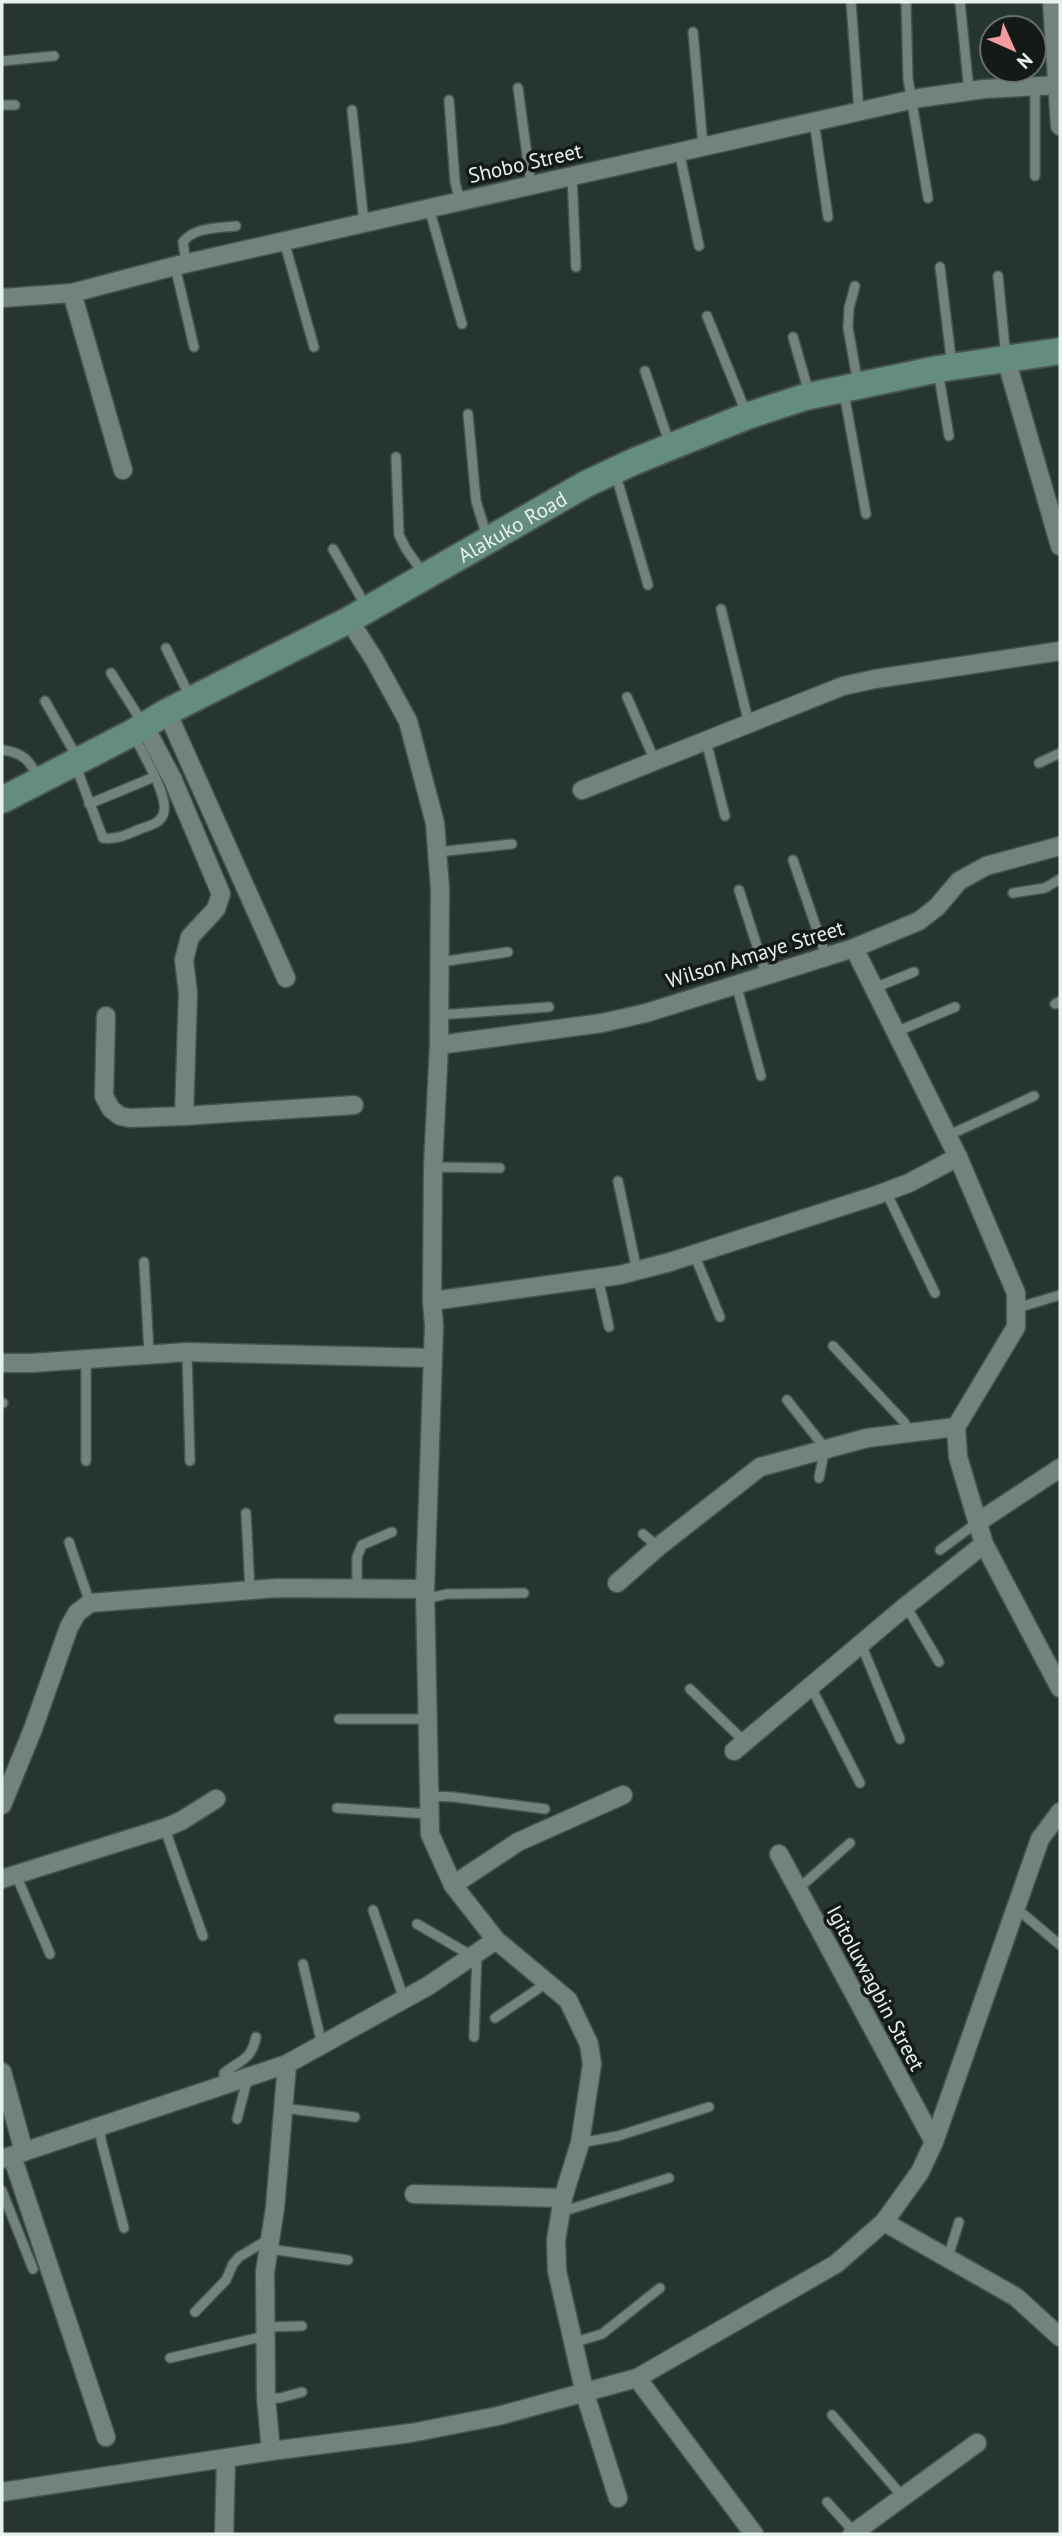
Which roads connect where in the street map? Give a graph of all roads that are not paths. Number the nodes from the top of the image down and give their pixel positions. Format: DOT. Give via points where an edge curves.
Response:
graph roads {
  1 [pos="851,2"];
  2 [pos="906,2"];
  3 [pos="960,2"];
  4 [pos="1052,2"];
  5 [pos="693,32"];
  6 [pos="54,56"];
  7 [pos="2,61"];
  8 [pos="1059,85"];
  9 [pos="1035,86"];
  10 [pos="518,88"];
  11 [pos="969,92"];
  12 [pos="449,100"];
  13 [pos="912,100"];
  14 [pos="2,105"];
  15 [pos="15,105"];
  16 [pos="352,110"];
  17 [pos="859,112"];
  18 [pos="814,121"];
  19 [pos="1060,126"];
  20 [pos="704,146"];
  21 [pos="679,151"];
  22 [pos="572,175"];
  23 [pos="1035,176"];
  24 [pos="531,185"];
  25 [pos="928,198"];
  26 [pos="460,201"];
  27 [pos="429,208"];
  28 [pos="828,217"];
  29 [pos="364,223"];
  30 [pos="236,226"];
  31 [pos="284,241"];
  32 [pos="699,246"];
  33 [pos="180,265"];
  34 [pos="576,267"];
  35 [pos="940,267"];
  36 [pos="998,276"];
  37 [pos="855,286"];
  38 [pos="72,293"];
  39 [pos="2,298"];
  40 [pos="707,316"];
  41 [pos="463,324"];
  42 [pos="793,337"];
  43 [pos="194,347"];
  44 [pos="314,347"];
  45 [pos="1060,351"];
  46 [pos="1006,359"];
  47 [pos="945,368"];
  48 [pos="645,371"];
  49 [pos="851,386"];
  50 [pos="810,395"];
  51 [pos="468,414"];
  52 [pos="747,416"];
  53 [pos="949,436"];
  54 [pos="671,448"];
  55 [pos="396,457"];
  56 [pos="123,470"];
  57 [pos="615,471"];
  58 [pos="866,514"];
  59 [pos="1057,525"];
  60 [pos="488,541"];
  61 [pos="1060,546"];
  62 [pos="333,549"];
  63 [pos="426,576"];
  64 [pos="648,586"];
  65 [pos="721,609"];
  66 [pos="359,615"];
  67 [pos="166,648"];
  68 [pos="1060,651"];
  69 [pos="111,673"];
  70 [pos="627,697"];
  71 [pos="191,700"];
  72 [pos="45,701"];
  73 [pos="167,712"];
  74 [pos="750,724"];
  75 [pos="138,729"];
  76 [pos="706,741"];
  77 [pos="2,750"];
  78 [pos="1060,753"];
  79 [pos="76,761"];
  80 [pos="655,761"];
  81 [pos="1039,763"];
  82 [pos="154,777"];
  83 [pos="40,780"];
  84 [pos="582,790"];
  85 [pos="2,800"];
  86 [pos="89,804"];
  87 [pos="725,817"];
  88 [pos="512,844"];
  89 [pos="1060,846"];
  90 [pos="438,852"];
  91 [pos="793,860"];
  92 [pos="1060,879"];
  93 [pos="739,890"];
  94 [pos="1013,893"];
  95 [pos="854,948"];
  96 [pos="508,952"];
  97 [pos="826,956"];
  98 [pos="440,962"];
  99 [pos="914,972"];
  100 [pos="766,974"];
  101 [pos="286,978"];
  102 [pos="736,984"];
  103 [pos="874,988"];
  104 [pos="549,1007"];
  105 [pos="955,1007"];
  106 [pos="439,1015"];
  107 [pos="106,1016"];
  108 [pos="895,1030"];
  109 [pos="439,1045"];
  110 [pos="761,1076"];
  111 [pos="1034,1096"];
  112 [pos="354,1105"];
  113 [pos="184,1116"];
  114 [pos="947,1136"];
  115 [pos="958,1157"];
  116 [pos="433,1167"];
  117 [pos="500,1168"];
  118 [pos="618,1181"];
  119 [pos="886,1192"];
  120 [pos="694,1254"];
  121 [pos="144,1262"];
  122 [pos="637,1270"];
  123 [pos="598,1278"];
  124 [pos="935,1293"];
  125 [pos="1060,1295"];
  126 [pos="432,1301"];
  127 [pos="1017,1308"];
  128 [pos="720,1318"];
  129 [pos="609,1327"];
  130 [pos="833,1346"];
  131 [pos="187,1352"];
  132 [pos="149,1353"];
  133 [pos="433,1358"];
  134 [pos="90,1359"];
  135 [pos="2,1363"];
  136 [pos="787,1400"];
  137 [pos="956,1427"];
  138 [pos="910,1433"];
  139 [pos="825,1448"];
  140 [pos="86,1461"];
  141 [pos="190,1461"];
  142 [pos="1060,1468"];
  143 [pos="819,1478"];
  144 [pos="246,1513"];
  145 [pos="978,1522"];
  146 [pos="392,1532"];
  147 [pos="643,1534"];
  148 [pos="69,1542"];
  149 [pos="985,1544"];
  150 [pos="658,1547"];
  151 [pos="940,1550"];
  152 [pos="617,1583"];
  153 [pos="357,1589"];
  154 [pos="250,1590"];
  155 [pos="524,1593"];
  156 [pos="425,1594"];
  157 [pos="90,1604"];
  158 [pos="906,1606"];
  159 [pos="861,1644"];
  160 [pos="939,1662"];
  161 [pos="811,1687"];
  162 [pos="1060,1688"];
  163 [pos="690,1689"];
  164 [pos="339,1719"];
  165 [pos="428,1719"];
  166 [pos="900,1739"];
  167 [pos="740,1746"];
  168 [pos="860,1783"];
  169 [pos="623,1795"];
  170 [pos="430,1796"];
  171 [pos="216,1799"];
  172 [pos="2,1805"];
  173 [pos="337,1808"];
  174 [pos="545,1809"];
  175 [pos="1060,1812"];
  176 [pos="430,1814"];
  177 [pos="167,1827"];
  178 [pos="850,1843"];
  179 [pos="779,1854"];
  180 [pos="9,1877"];
  181 [pos="453,1885"];
  182 [pos="797,1890"];
  183 [pos="1016,1908"];
  184 [pos="373,1910"];
  185 [pos="417,1924"];
  186 [pos="203,1936"];
  187 [pos="496,1940"];
  188 [pos="1060,1945"];
  189 [pos="50,1954"];
  190 [pos="475,1954"];
  191 [pos="303,1964"];
  192 [pos="548,1982"];
  193 [pos="404,1999"];
  194 [pos="495,2018"];
  195 [pos="256,2037"];
  196 [pos="474,2037"];
  197 [pos="322,2045"];
  198 [pos="287,2064"];
  199 [pos="2,2072"];
  200 [pos="248,2077"];
  201 [pos="225,2085"];
  202 [pos="709,2107"];
  203 [pos="283,2108"];
  204 [pos="355,2118"];
  205 [pos="237,2119"];
  206 [pos="100,2128"];
  207 [pos="934,2142"];
  208 [pos="580,2143"];
  209 [pos="13,2156"];
  210 [pos="669,2178"];
  211 [pos="2,2191"];
  212 [pos="414,2194"];
  213 [pos="562,2205"];
  214 [pos="884,2222"];
  215 [pos="959,2222"];
  216 [pos="124,2228"];
  217 [pos="270,2244"];
  218 [pos="948,2257"];
  219 [pos="348,2260"];
  220 [pos="33,2269"];
  221 [pos="660,2288"];
  222 [pos="195,2312"];
  223 [pos="303,2326"];
  224 [pos="265,2332"];
  225 [pos="1060,2337"];
  226 [pos="572,2343"];
  227 [pos="170,2358"];
  228 [pos="637,2378"];
  229 [pos="302,2392"];
  230 [pos="585,2394"];
  231 [pos="266,2398"];
  232 [pos="832,2415"];
  233 [pos="106,2437"];
  234 [pos="977,2443"];
  235 [pos="271,2451"];
  236 [pos="226,2459"];
  237 [pos="2,2492"];
  238 [pos="903,2497"];
  239 [pos="618,2498"];
  240 [pos="827,2501"];
  241 [pos="853,2533"];
  242 [pos="224,2534"];
  243 [pos="754,2534"];
  1 -- 17 [label="lane"];
  2 -- 13 [label="lane"];
  3 -- 11 [label="lane"];
  4 -- 8 [label="street"];
  5 -- 20 [label="lane"];
  6 -- 7 [label="lane"];
  8 -- 9 [label="street, Shobo Street"];
  8 -- 19 [label="street"];
  9 -- 11 [label="street, Shobo Street"];
  9 -- 23 [label="lane"];
  10 -- 24 [label="lane"];
  11 -- 13 [label="street, Shobo Street"];
  12 -- 26 [label="lane"];
  13 -- 17 [label="street, Shobo Street"];
  13 -- 25 [label="lane"];
  14 -- 15 [label="lane"];
  16 -- 29 [label="lane"];
  17 -- 18 [label="street, Shobo Street"];
  18 -- 20 [label="street, Shobo Street"];
  18 -- 28 [label="lane"];
  20 -- 21 [label="street, Shobo Street"];
  21 -- 22 [label="street, Shobo Street"];
  21 -- 32 [label="lane"];
  22 -- 24 [label="street, Shobo Street"];
  22 -- 34 [label="lane"];
  24 -- 26 [label="street, Shobo Street"];
  26 -- 27 [label="street, Shobo Street"];
  27 -- 29 [label="street, Shobo Street"];
  27 -- 41 [label="lane"];
  29 -- 31 [label="street, Shobo Street"];
  30 -- 33 [label="lane" via="189,236 183,242"];
  31 -- 33 [label="street, Shobo Street"];
  31 -- 44 [label="lane"];
  33 -- 38 [label="street, Shobo Street"];
  33 -- 43 [label="lane"];
  35 -- 47 [label="lane"];
  36 -- 46 [label="lane"];
  37 -- 49 [label="lane" via="848,328"];
  38 -- 39 [label="street, Shobo Street"];
  38 -- 56 [label="street"];
  40 -- 52 [label="lane"];
  42 -- 50 [label="lane"];
  45 -- 46 [label="main road, Alakuko Road"];
  46 -- 47 [label="main road, Alakuko Road"];
  46 -- 59 [label="street"];
  47 -- 49 [label="main road, Alakuko Road"];
  47 -- 53 [label="lane"];
  48 -- 54 [label="lane"];
  49 -- 50 [label="main road, Alakuko Road"];
  49 -- 58 [label="lane"];
  50 -- 52 [label="main road, Alakuko Road"];
  51 -- 60 [label="lane" via="476,500"];
  52 -- 54 [label="main road, Alakuko Road"];
  54 -- 57 [label="main road, Alakuko Road"];
  55 -- 63 [label="lane" via="399,535"];
  57 -- 60 [label="main road, Alakuko Road"];
  57 -- 64 [label="lane"];
  59 -- 61 [label="street"];
  60 -- 63 [label="main road, Alakuko Road"];
  62 -- 66 [label="lane"];
  63 -- 66 [label="main road, Alakuko Road"];
  65 -- 74 [label="lane"];
  66 -- 71 [label="main road, Alakuko Road"];
  66 -- 90 [label="street" via="374,659 408,721 435,822"];
  67 -- 71 [label="lane"];
  68 -- 74 [label="street" via="854,684"];
  69 -- 75 [label="lane"];
  70 -- 80 [label="lane"];
  71 -- 73 [label="main road, Alakuko Road"];
  72 -- 79 [label="lane"];
  73 -- 75 [label="main road, Alakuko Road"];
  73 -- 101 [label="street"];
  74 -- 76 [label="street"];
  75 -- 79 [label="main road, Alakuko Road"];
  75 -- 82 [label="lane"];
  75 -- 113 [label="street" via="173,780 221,894 216,909 190,937 184,960 188,993"];
  76 -- 80 [label="street"];
  76 -- 87 [label="lane"];
  77 -- 83 [label="lane" via="19,752"];
  78 -- 81 [label="lane"];
  79 -- 83 [label="main road, Alakuko Road"];
  79 -- 86 [label="lane"];
  80 -- 84 [label="street"];
  82 -- 86 [label="lane"];
  82 -- 86 [label="lane" via="165,805 156,823 121,837 103,838"];
  83 -- 85 [label="main road, Alakuko Road"];
  88 -- 90 [label="lane"];
  89 -- 95 [label="street, Wilson Amaye Street" via="986,866 959,881 919,921"];
  90 -- 98 [label="street"];
  91 -- 97 [label="lane"];
  92 -- 94 [label="lane" via="1045,888"];
  93 -- 100 [label="lane"];
  95 -- 97 [label="street, Wilson Amaye Street"];
  95 -- 103 [label="street"];
  96 -- 98 [label="lane"];
  97 -- 100 [label="street, Wilson Amaye Street"];
  98 -- 106 [label="street"];
  99 -- 103 [label="lane"];
  100 -- 102 [label="street, Wilson Amaye Street"];
  102 -- 109 [label="street, Wilson Amaye Street" via="602,1023"];
  102 -- 110 [label="lane"];
  103 -- 108 [label="street"];
  104 -- 106 [label="lane"];
  105 -- 108 [label="lane"];
  106 -- 109 [label="street"];
  107 -- 113 [label="street" via="104,1096 111,1109 130,1118"];
  108 -- 114 [label="street"];
  109 -- 116 [label="street"];
  111 -- 114 [label="lane"];
  112 -- 113 [label="street"];
  114 -- 115 [label="street"];
  115 -- 119 [label="street"];
  115 -- 127 [label="street" via="1006,1266"];
  116 -- 117 [label="lane"];
  116 -- 126 [label="street"];
  118 -- 122 [label="lane"];
  119 -- 120 [label="street"];
  119 -- 124 [label="lane"];
  120 -- 122 [label="street"];
  120 -- 128 [label="lane"];
  121 -- 132 [label="lane"];
  122 -- 123 [label="street"];
  123 -- 126 [label="street"];
  123 -- 129 [label="lane"];
  125 -- 127 [label="lane"];
  126 -- 133 [label="street"];
  127 -- 137 [label="street" via="1016,1327"];
  130 -- 138 [label="lane"];
  131 -- 132 [label="street"];
  131 -- 133 [label="street"];
  131 -- 141 [label="lane"];
  132 -- 134 [label="street"];
  133 -- 156 [label="street"];
  134 -- 135 [label="street"];
  134 -- 140 [label="lane" via="86,1364"];
  136 -- 139 [label="lane"];
  137 -- 138 [label="street"];
  137 -- 145 [label="street" via="963,1480"];
  138 -- 139 [label="street"];
  139 -- 143 [label="lane"];
  139 -- 150 [label="street" via="760,1468"];
  142 -- 145 [label="street"];
  144 -- 154 [label="lane"];
  145 -- 149 [label="street"];
  145 -- 151 [label="lane"];
  146 -- 153 [label="lane" via="362,1545 357,1557"];
  147 -- 150 [label="lane"];
  148 -- 157 [label="lane"];
  149 -- 158 [label="street"];
  149 -- 162 [label="street"];
  150 -- 152 [label="street"];
  153 -- 154 [label="street"];
  153 -- 156 [label="street"];
  154 -- 157 [label="street"];
  155 -- 156 [label="lane"];
  156 -- 165 [label="street"];
  157 -- 172 [label="street" via="69,1627"];
  158 -- 159 [label="street"];
  158 -- 160 [label="lane"];
  159 -- 161 [label="street"];
  159 -- 166 [label="lane"];
  161 -- 167 [label="street"];
  161 -- 168 [label="lane"];
  163 -- 167 [label="lane"];
  164 -- 165 [label="lane"];
  165 -- 170 [label="street"];
  169 -- 181 [label="street" via="518,1842"];
  170 -- 174 [label="lane"];
  170 -- 176 [label="street"];
  171 -- 177 [label="street"];
  173 -- 176 [label="lane"];
  175 -- 183 [label="street" via="1040,1839"];
  176 -- 181 [label="street" via="430,1834"];
  177 -- 180 [label="street"];
  177 -- 186 [label="lane"];
  178 -- 182 [label="lane"];
  179 -- 182 [label="street, Igitoluwagbin Street"];
  180 -- 189 [label="lane"];
  181 -- 187 [label="street"];
  182 -- 207 [label="street, Igitoluwagbin Street"];
  183 -- 188 [label="lane"];
  183 -- 207 [label="street"];
  184 -- 193 [label="lane"];
  185 -- 190 [label="lane"];
  187 -- 190 [label="street"];
  187 -- 192 [label="street"];
  190 -- 193 [label="street"];
  190 -- 196 [label="lane"];
  191 -- 197 [label="lane"];
  192 -- 194 [label="lane"];
  192 -- 208 [label="street" via="568,2000 589,2044 592,2064"];
  193 -- 197 [label="street"];
  195 -- 201 [label="lane" via="250,2055 224,2073"];
  197 -- 198 [label="street"];
  198 -- 200 [label="street"];
  198 -- 203 [label="street"];
  199 -- 209 [label="street"];
  200 -- 201 [label="street"];
  200 -- 205 [label="lane"];
  201 -- 206 [label="street"];
  202 -- 208 [label="lane"];
  203 -- 204 [label="lane"];
  203 -- 217 [label="street"];
  206 -- 209 [label="street"];
  206 -- 216 [label="lane"];
  207 -- 214 [label="street" via="920,2172"];
  208 -- 213 [label="street"];
  209 -- 233 [label="street"];
  210 -- 213 [label="lane"];
  211 -- 220 [label="lane"];
  212 -- 213 [label="street"];
  213 -- 226 [label="street" via="555,2240 557,2271"];
  214 -- 218 [label="street"];
  214 -- 228 [label="street" via="826,2270"];
  215 -- 218 [label="lane"];
  217 -- 219 [label="lane"];
  217 -- 222 [label="lane" via="239,2256 226,2280"];
  217 -- 224 [label="street"];
  218 -- 225 [label="street" via="1016,2297"];
  221 -- 226 [label="lane" via="602,2334"];
  223 -- 224 [label="lane"];
  224 -- 227 [label="lane"];
  224 -- 231 [label="street"];
  226 -- 230 [label="street"];
  228 -- 230 [label="street"];
  228 -- 243 [label="street"];
  229 -- 231 [label="lane"];
  230 -- 235 [label="street" via="411,2433"];
  230 -- 239 [label="street"];
  231 -- 235 [label="street"];
  232 -- 238 [label="lane"];
  234 -- 238 [label="street"];
  235 -- 236 [label="street"];
  236 -- 237 [label="street"];
  236 -- 242 [label="street"];
  238 -- 241 [label="street"];
  240 -- 241 [label="lane"];
}
